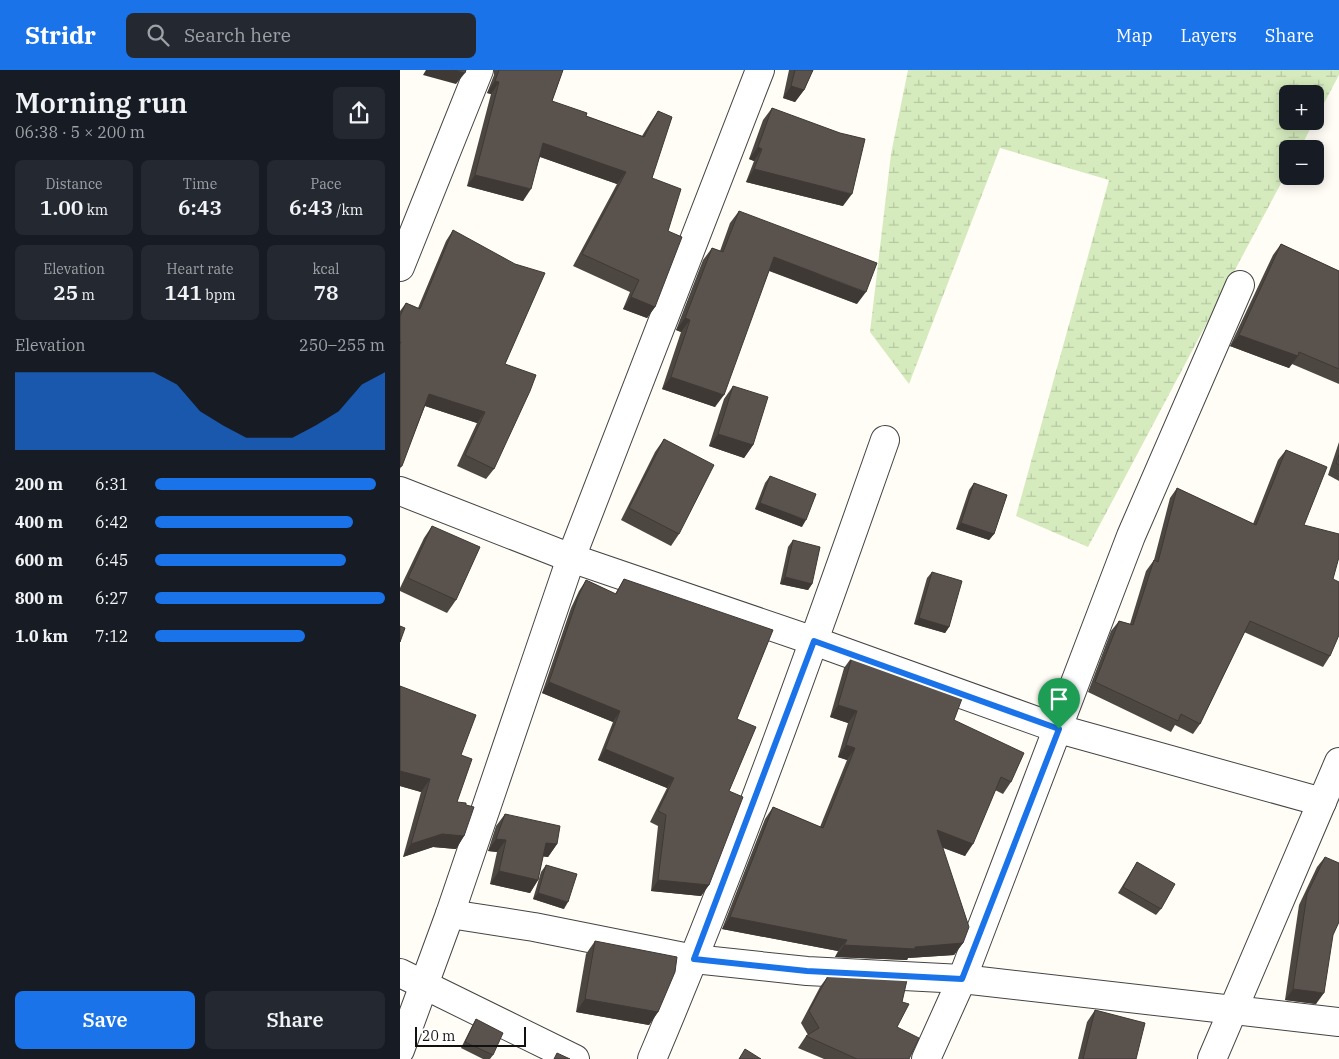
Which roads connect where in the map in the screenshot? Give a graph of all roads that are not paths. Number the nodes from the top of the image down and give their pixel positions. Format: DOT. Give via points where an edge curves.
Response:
graph roads {
  1 [pos="479,70"];
  2 [pos="760,70"];
  3 [pos="400,267"];
  4 [pos="1240,285"];
  5 [pos="885,440"];
  6 [pos="400,491"];
  7 [pos="571,558"];
  8 [pos="814,641"];
  9 [pos="1059,729"];
  10 [pos="1339,762"];
  11 [pos="1322,802"];
  12 [pos="450,914"];
  13 [pos="694,959"];
  14 [pos="400,974"];
  15 [pos="962,979"];
  16 [pos="424,986"];
  17 [pos="1234,1011"];
  18 [pos="1339,1022"];
  19 [pos="400,1050"];
  20 [pos="575,1059"];
  21 [pos="652,1059"];
  22 [pos="926,1059"];
  23 [pos="1212,1059"];
  1 -- 3 [label="street"];
  2 -- 7 [label="street"];
  4 -- 9 [label="street" via="1131,536"];
  5 -- 8 [label="street"];
  6 -- 7 [label="street"];
  7 -- 8 [label="street"];
  7 -- 12 [label="street"];
  8 -- 9 [label="street"];
  8 -- 13 [label="street"];
  9 -- 11 [label="street"];
  9 -- 15 [label="street"];
  10 -- 11 [label="street"];
  11 -- 17 [label="street"];
  12 -- 13 [label="street"];
  12 -- 16 [label="street"];
  13 -- 15 [label="street" via="807,971"];
  13 -- 21 [label="street"];
  14 -- 16 [label="street"];
  15 -- 17 [label="street"];
  15 -- 22 [label="street"];
  16 -- 19 [label="street"];
  16 -- 20 [label="street"];
  17 -- 18 [label="street"];
  17 -- 23 [label="street"];
}
